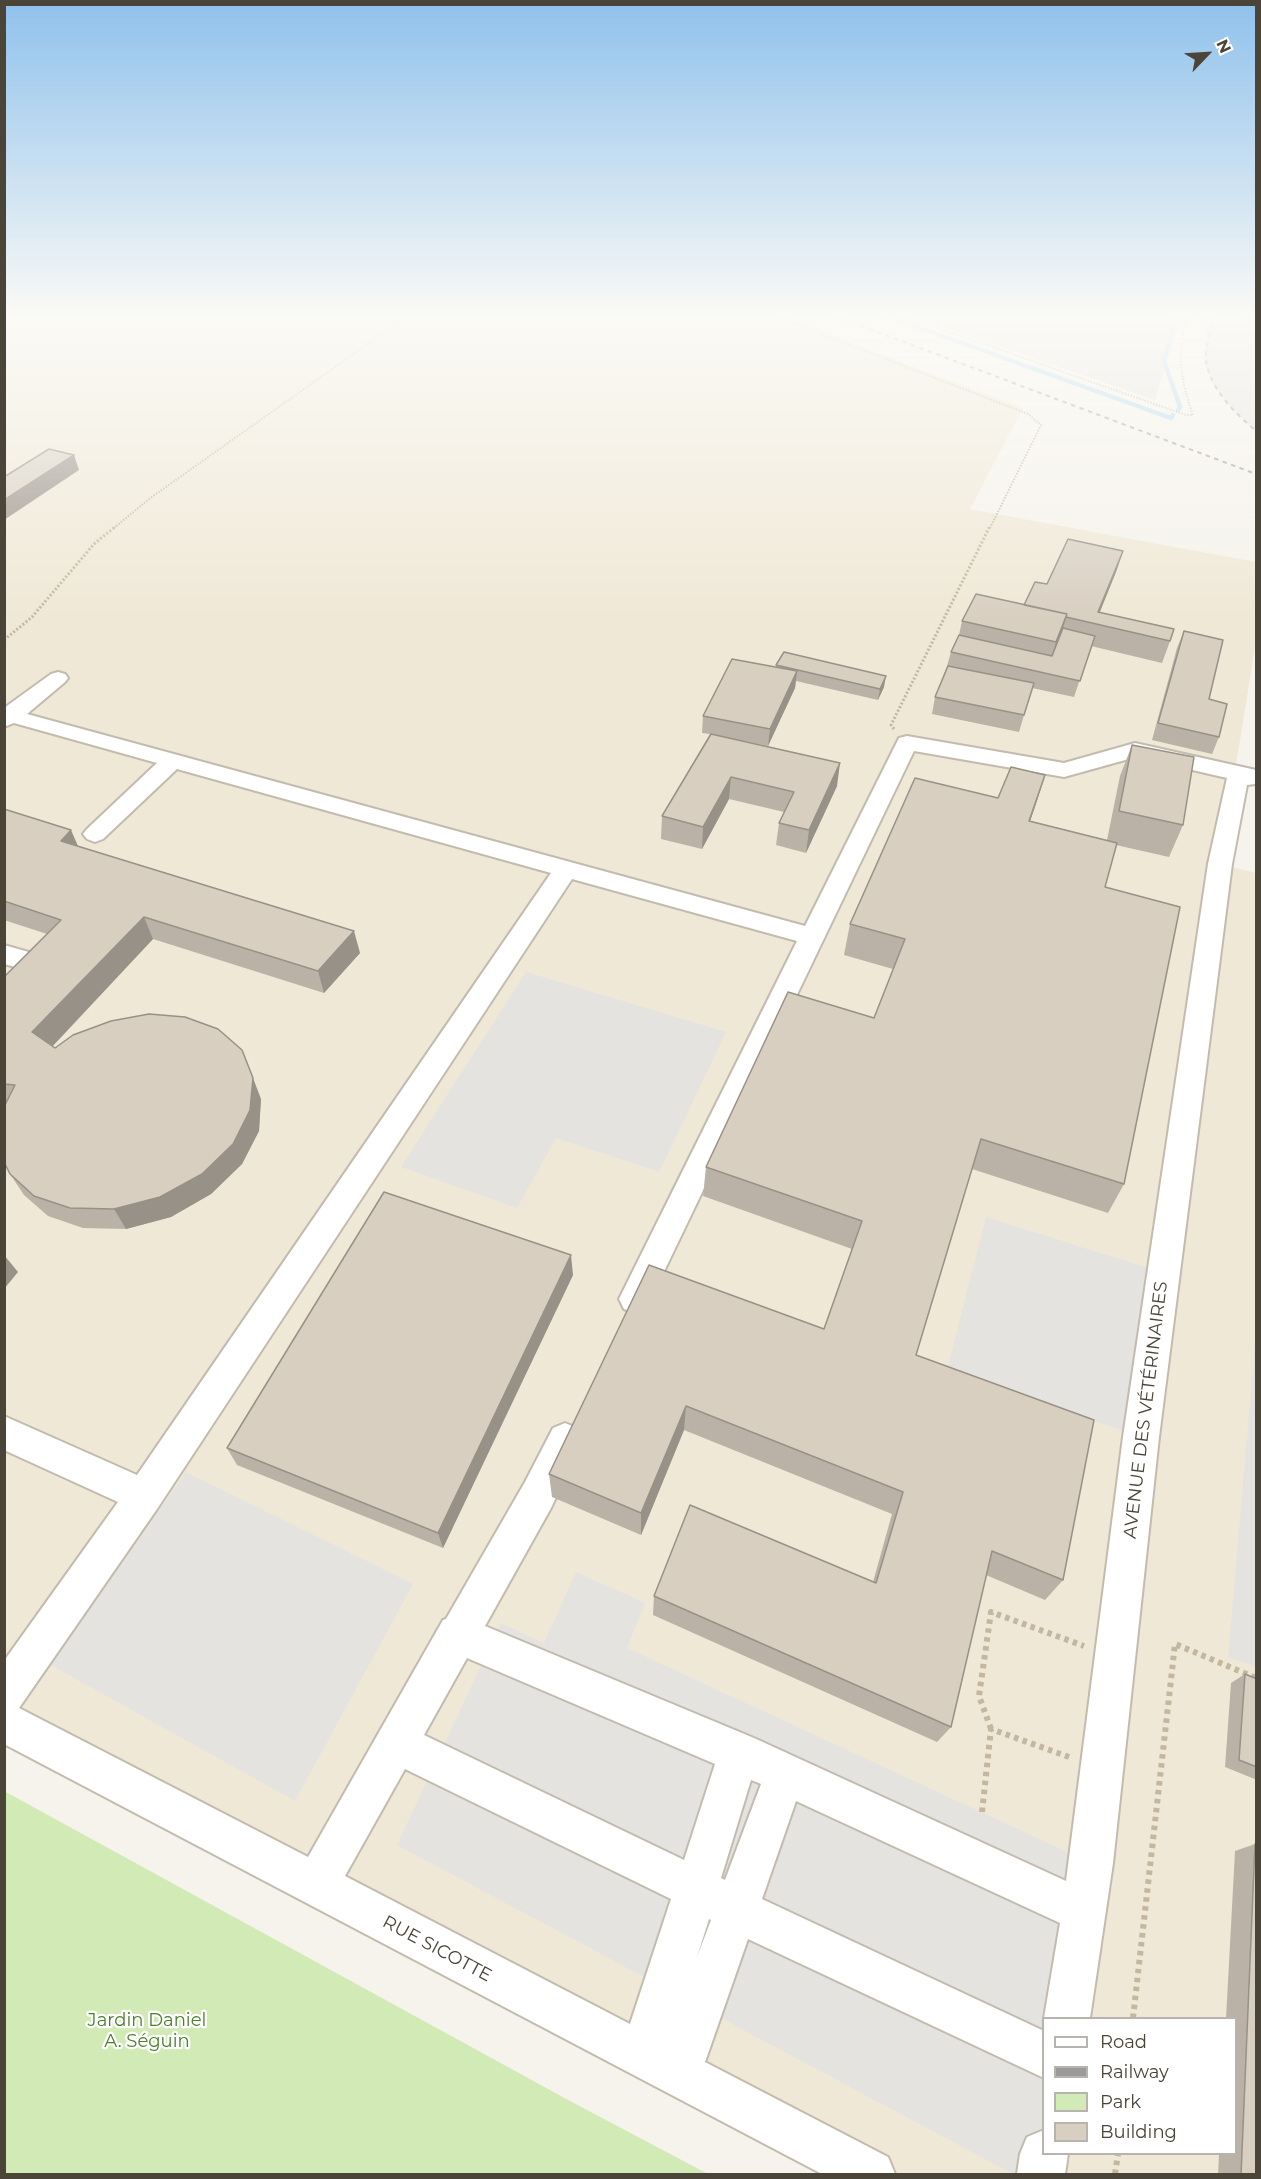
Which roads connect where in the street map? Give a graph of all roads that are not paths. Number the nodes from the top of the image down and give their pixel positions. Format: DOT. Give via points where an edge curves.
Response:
graph roads {
  1 [pos="58,678"];
  2 [pos="7,717"];
  3 [pos="173,760"];
  4 [pos="1254,776"];
  5 [pos="95,834"];
  6 [pos="566,869"];
  7 [pos="813,937"];
  8 [pos="623,1324"];
  9 [pos="575,1420"];
  10 [pos="4,1432"];
  11 [pos="144,1496"];
  12 [pos="457,1634"];
  13 [pos="4,1696"];
  14 [pos="4,1722"];
  15 [pos="396,1743"];
  16 [pos="739,1753"];
  17 [pos="785,1774"];
  18 [pos="316,1886"];
  19 [pos="697,1889"];
  20 [pos="736,1910"];
  21 [pos="1083,1911"];
  22 [pos="1067,2017"];
  23 [pos="1042,2054"];
  24 [pos="661,2065"];
  25 [pos="1044,2155"];
  26 [pos="871,2175"];
  27 [pos="1041,2175"];
  1 -- 2 [label="street"];
  2 -- 3 [label="street"];
  3 -- 5 [label="street"];
  3 -- 6 [label="street"];
  4 -- 7 [label="street" via="1135,750 1064,770 907,743"];
  4 -- 21 [label="street, AVENUE DES VÉTÉRINAIRES" via="1236,781 1230,802 1141,1437"];
  6 -- 7 [label="street"];
  6 -- 11 [label="street"];
  7 -- 8 [label="street"];
  9 -- 12 [label="street" via="538,1495"];
  10 -- 11 [label="street"];
  11 -- 13 [label="street"];
  12 -- 15 [label="street"];
  12 -- 16 [label="street"];
  14 -- 18 [label="street, RUE SICOTTE"];
  15 -- 18 [label="street"];
  15 -- 19 [label="street"];
  16 -- 17 [label="street"];
  16 -- 19 [label="street"];
  17 -- 20 [label="street"];
  17 -- 21 [label="street"];
  18 -- 24 [label="street, RUE SICOTTE"];
  19 -- 20 [label="street"];
  19 -- 24 [label="street"];
  20 -- 23 [label="street"];
  20 -- 24 [label="street"];
  21 -- 22 [label="street, AVENUE DES VÉTÉRINAIRES"];
  24 -- 26 [label="street, RUE SICOTTE"];
  25 -- 27 [label="street"];
}
